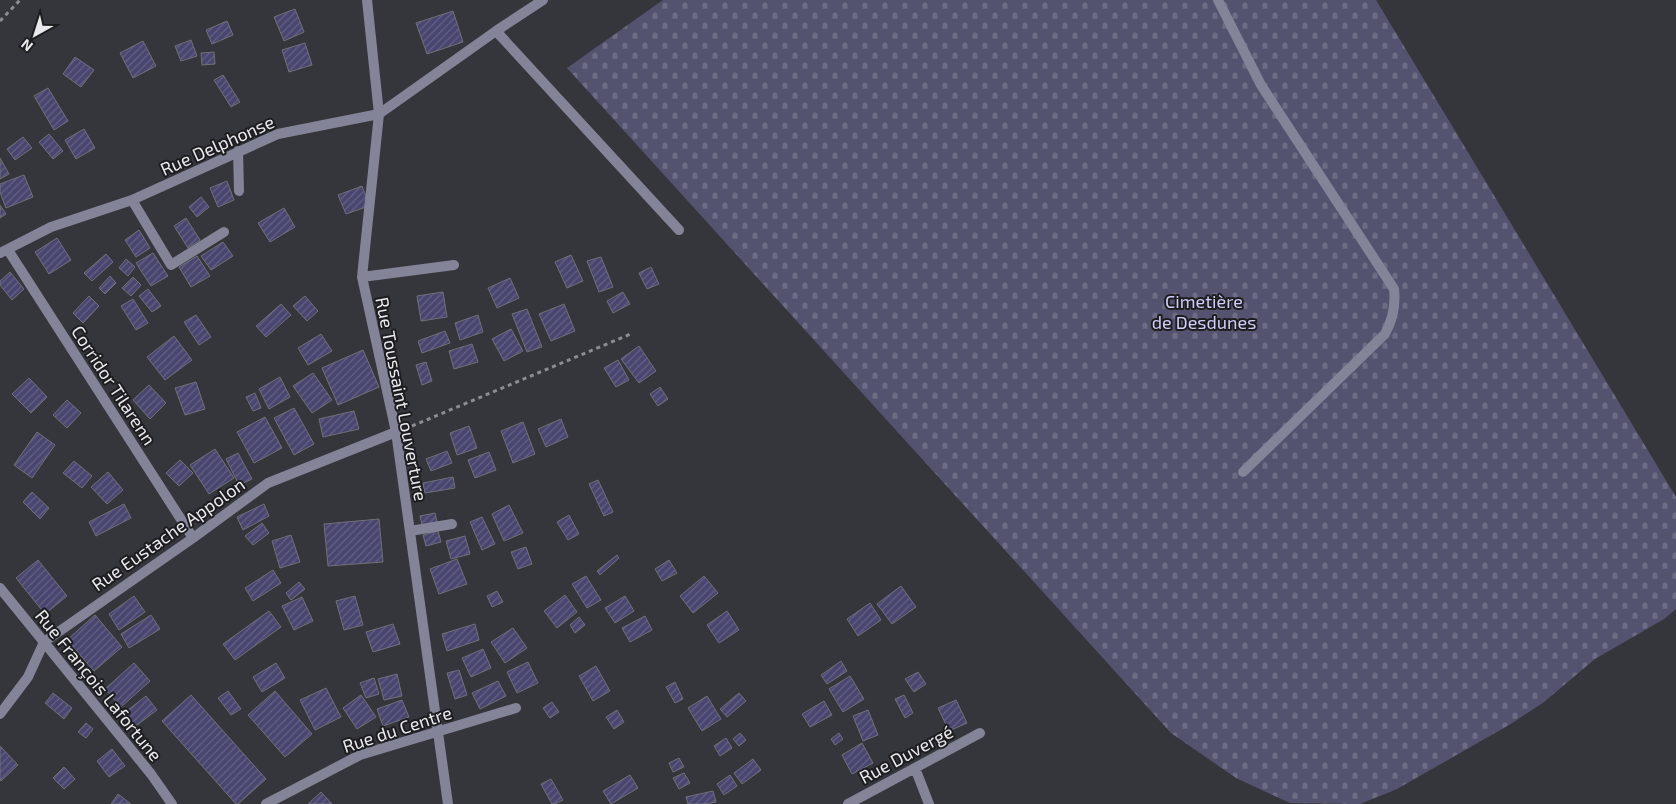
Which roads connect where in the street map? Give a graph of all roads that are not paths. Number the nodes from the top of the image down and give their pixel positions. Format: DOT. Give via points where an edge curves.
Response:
graph roads {
  1 [pos="366,0"];
  2 [pos="543,0"];
  3 [pos="1218,0"];
  4 [pos="496,31"];
  5 [pos="379,114"];
  6 [pos="238,150"];
  7 [pos="239,191"];
  8 [pos="132,200"];
  9 [pos="679,230"];
  10 [pos="224,232"];
  11 [pos="4,252"];
  12 [pos="454,265"];
  13 [pos="362,277"];
  14 [pos="396,432"];
  15 [pos="1244,472"];
  16 [pos="452,524"];
  17 [pos="410,531"];
  18 [pos="193,538"];
  19 [pos="0,588"];
  20 [pos="44,642"];
  21 [pos="516,708"];
  22 [pos="0,714"];
  23 [pos="439,732"];
  24 [pos="980,733"];
  25 [pos="915,768"];
  26 [pos="172,804"];
  27 [pos="266,804"];
  28 [pos="448,804"];
  29 [pos="848,804"];
  30 [pos="929,804"];
  1 -- 5 [label="street, Rue Toussaint Louverture"];
  2 -- 4 [label="street, Rue Delphonse"];
  3 -- 15 [label="street" via="1261,85 1394,289 1396,304 1385,334"];
  4 -- 5 [label="street, Rue Delphonse"];
  4 -- 9 [label="street"];
  5 -- 6 [label="street, Rue Delphonse" via="278,134"];
  5 -- 13 [label="street, Rue Toussaint Louverture"];
  6 -- 7 [label="street"];
  6 -- 8 [label="street, Rue Delphonse"];
  8 -- 10 [label="street" via="171,265"];
  8 -- 11 [label="street, Rue Delphonse" via="51,227"];
  11 -- 18 [label="street, Corridor Tilarenn"];
  12 -- 13 [label="street"];
  13 -- 14 [label="street, Rue Toussaint Louverture"];
  14 -- 17 [label="street, Rue Toussaint Louverture"];
  14 -- 18 [label="street, Rue Eustache Appolon" via="268,483"];
  16 -- 17 [label="street"];
  17 -- 23 [label="street, Rue Toussaint Louverture"];
  18 -- 20 [label="street, Rue Eustache Appolon"];
  19 -- 20 [label="street, Rue François Lafortune"];
  20 -- 22 [label="street" via="28,678"];
  20 -- 26 [label="street, Rue François Lafortune"];
  21 -- 23 [label="street, Rue du Centre"];
  23 -- 27 [label="street, Rue du Centre" via="360,755"];
  23 -- 28 [label="street, Rue Toussaint Louverture"];
  24 -- 25 [label="street, Rue Duvergé"];
  25 -- 29 [label="street, Rue Duvergé"];
  25 -- 30 [label="street"];
}
